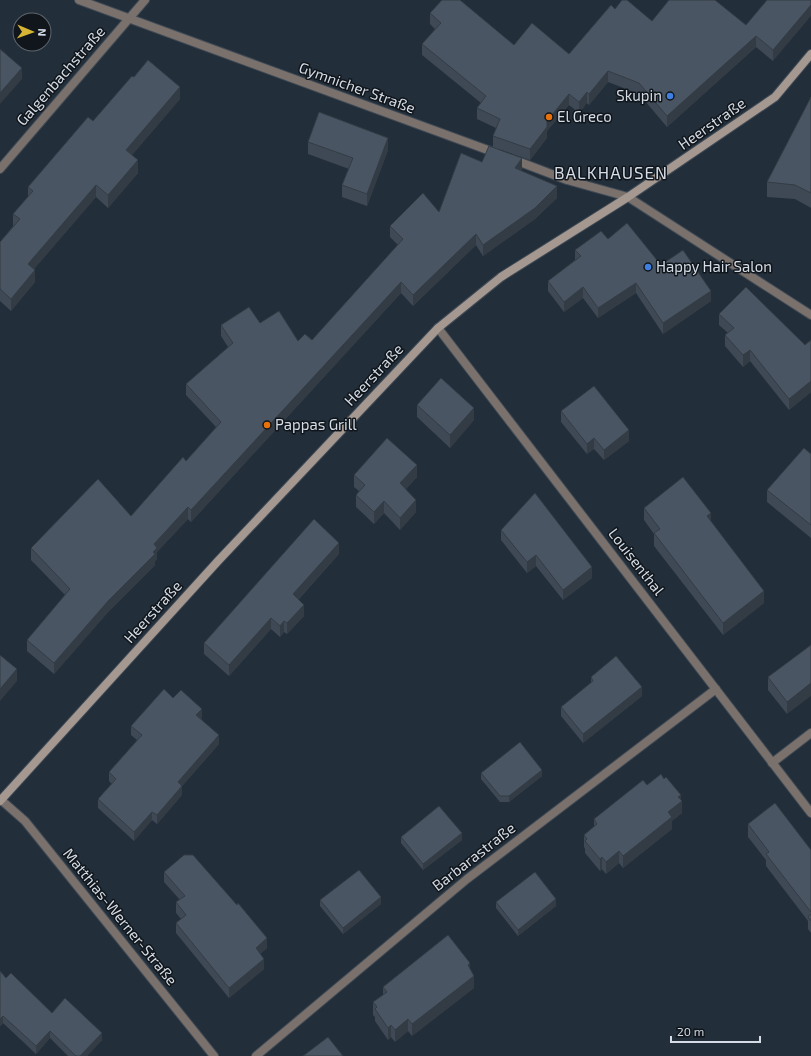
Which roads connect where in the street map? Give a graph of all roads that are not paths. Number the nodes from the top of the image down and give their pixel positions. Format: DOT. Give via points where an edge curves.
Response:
graph roads {
  1 [pos="79,0"];
  2 [pos="145,0"];
  3 [pos="128,19"];
  4 [pos="811,54"];
  5 [pos="0,169"];
  6 [pos="628,197"];
  7 [pos="811,315"];
  8 [pos="438,328"];
  9 [pos="716,689"];
  10 [pos="811,733"];
  11 [pos="772,763"];
  12 [pos="0,800"];
  13 [pos="811,813"];
  14 [pos="214,1056"];
  15 [pos="256,1056"];
  1 -- 3 [label="street, Gymnicher Straße"];
  2 -- 3 [label="street, Galgenbachstraße"];
  3 -- 5 [label="street, Galgenbachstraße"];
  3 -- 6 [label="street, Gymnicher Straße" via="567,180"];
  4 -- 6 [label="main road, Heerstraße" via="775,97"];
  6 -- 7 [label="street, Gymnicher Straße"];
  6 -- 8 [label="main road, Heerstraße" via="502,277"];
  8 -- 9 [label="street, Louisenthal"];
  8 -- 12 [label="main road, Heerstraße" via="218,561"];
  9 -- 11 [label="street, Louisenthal"];
  9 -- 15 [label="street, Barbarastraße" via="467,879"];
  10 -- 11 [label="street"];
  11 -- 13 [label="street, Louisenthal"];
  12 -- 14 [label="street, Matthias-Werner-Straße" via="25,821"];
}
